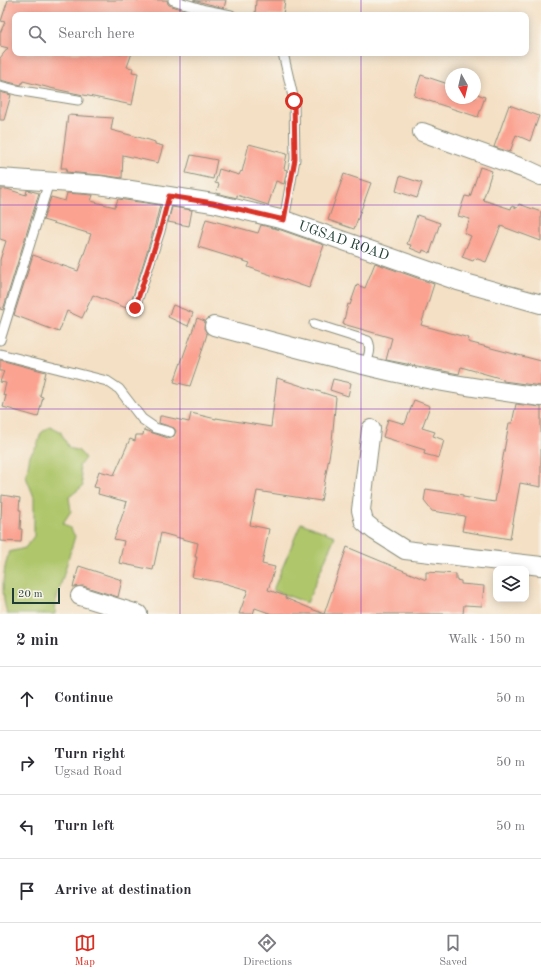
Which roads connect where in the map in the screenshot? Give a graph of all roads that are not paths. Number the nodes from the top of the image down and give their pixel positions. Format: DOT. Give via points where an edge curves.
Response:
graph roads {
  1 [pos="173,0"];
  2 [pos="216,12"];
  3 [pos="284,56"];
  4 [pos="0,86"];
  5 [pos="78,100"];
  6 [pos="422,132"];
  7 [pos="541,176"];
  8 [pos="0,178"];
  9 [pos="50,182"];
  10 [pos="169,196"];
  11 [pos="284,220"];
  12 [pos="541,304"];
  13 [pos="135,308"];
  14 [pos="314,324"];
  15 [pos="214,326"];
  16 [pos="0,340"];
  17 [pos="0,354"];
  18 [pos="365,366"];
  19 [pos="541,398"];
  20 [pos="371,428"];
  21 [pos="170,432"];
  22 [pos="541,566"];
  23 [pos="80,596"];
  24 [pos="138,614"];
  1 -- 2 [label="lane"];
  3 -- 11 [label="lane" via="294,101 296,149"];
  4 -- 5 [label="lane"];
  6 -- 7 [label="street"];
  8 -- 9 [label="street, UGSAD ROAD"];
  9 -- 10 [label="street, UGSAD ROAD" via="99,185"];
  9 -- 16 [label="lane"];
  10 -- 11 [label="street, UGSAD ROAD" via="213,203"];
  10 -- 13 [label="lane"];
  11 -- 12 [label="street, UGSAD ROAD" via="458,282"];
  14 -- 18 [label="lane" via="368,341 370,350"];
  15 -- 18 [label="street"];
  17 -- 21 [label="lane" via="107,381 119,388 142,419 155,428"];
  18 -- 19 [label="street" via="462,386"];
  20 -- 22 [label="street" via="361,510 364,522 375,531 405,550"];
  23 -- 24 [label="street"];
}
